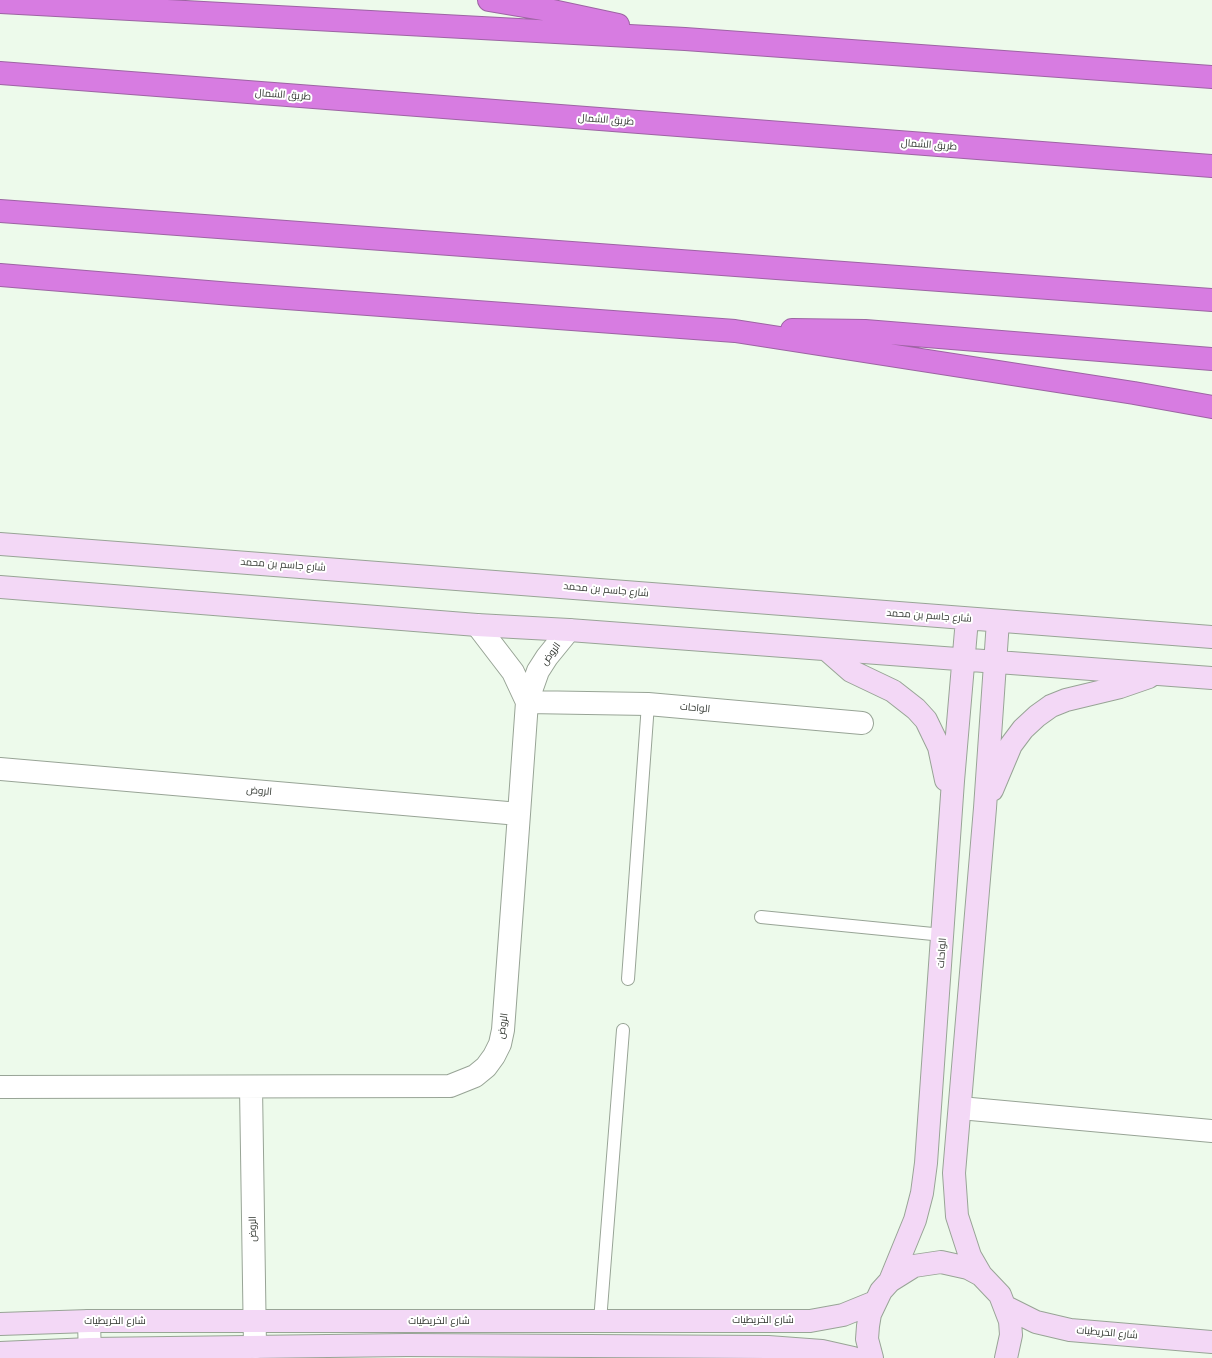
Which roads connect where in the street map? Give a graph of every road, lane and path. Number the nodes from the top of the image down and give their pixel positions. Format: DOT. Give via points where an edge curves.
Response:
graph roads {
  1 [pos="489,0"];
  2 [pos="0,2"];
  3 [pos="685,39"];
  4 [pos="0,73"];
  5 [pos="1212,77"];
  6 [pos="1212,166"];
  7 [pos="0,211"];
  8 [pos="0,275"];
  9 [pos="1212,300"];
  10 [pos="735,331"];
  11 [pos="1212,359"];
  12 [pos="1212,407"];
  13 [pos="0,544"];
  14 [pos="0,587"];
  15 [pos="967,619"];
  16 [pos="998,621"];
  17 [pos="477,625"];
  18 [pos="569,630"];
  19 [pos="1212,637"];
  20 [pos="827,650"];
  21 [pos="964,659"];
  22 [pos="995,662"];
  23 [pos="1156,674"];
  24 [pos="1212,678"];
  25 [pos="527,702"];
  26 [pos="648,704"];
  27 [pos="862,723"];
  28 [pos="0,769"];
  29 [pos="952,807"];
  30 [pos="985,808"];
  31 [pos="519,814"];
  32 [pos="761,917"];
  33 [pos="943,935"];
  34 [pos="628,979"];
  35 [pos="624,1030"];
  36 [pos="0,1087"];
  37 [pos="251,1087"];
  38 [pos="960,1108"];
  39 [pos="1212,1131"];
  40 [pos="980,1275"];
  41 [pos="890,1281"];
  42 [pos="875,1302"];
  43 [pos="1006,1307"];
  44 [pos="255,1320"];
  45 [pos="89,1321"];
  46 [pos="600,1321"];
  47 [pos="0,1324"];
  48 [pos="1212,1342"];
  49 [pos="255,1347"];
  50 [pos="0,1353"];
  51 [pos="90,1354"];
  52 [pos="853,1358"];
  53 [pos="872,1358"];
  54 [pos="1006,1358"];
  1 -- 3 [label="highway"];
  2 -- 3 [label="highway"];
  3 -- 5 [label="highway"];
  4 -- 6 [label="highway, طريق الشمال"];
  7 -- 9 [label="highway"];
  8 -- 10 [label="highway"];
  10 -- 11 [label="highway" via="865,331"];
  10 -- 12 [label="highway" via="1134,392"];
  13 -- 15 [label="street, شارع جاسم بن محمد"];
  14 -- 17 [label="street"];
  15 -- 16 [label="street, شارع جاسم بن محمد"];
  15 -- 21 [label="street, الواحات"];
  16 -- 19 [label="street, شارع جاسم بن محمد"];
  16 -- 22 [label="street"];
  17 -- 18 [label="street"];
  17 -- 25 [label="street, الروض" via="513,672"];
  18 -- 20 [label="street"];
  18 -- 25 [label="street, الروض" via="541,666 531,686"];
  20 -- 21 [label="street"];
  20 -- 29 [label="street" via="851,671 905,699 926,720 939,747"];
  21 -- 22 [label="street"];
  21 -- 29 [label="street, الواحات"];
  22 -- 23 [label="street"];
  22 -- 30 [label="street"];
  23 -- 24 [label="street"];
  23 -- 30 [label="street" via="1120,687 1066,700 1037,716 1023,729 1012,745"];
  25 -- 26 [label="street, الواحات"];
  25 -- 31 [label="street, الروض"];
  26 -- 27 [label="street, الواحات"];
  26 -- 34 [label="lane"];
  28 -- 31 [label="street, الروض"];
  29 -- 33 [label="street, الواحات"];
  30 -- 38 [label="street"];
  31 -- 37 [label="street, الروض" via="503,1030 497,1050 486,1067 475,1076 450,1086"];
  32 -- 33 [label="lane"];
  33 -- 41 [label="street, الواحات" via="922,1193 915,1220"];
  35 -- 46 [label="lane"];
  36 -- 37 [label="street, الروض"];
  37 -- 44 [label="street, الروض"];
  38 -- 39 [label="street"];
  38 -- 40 [label="street" via="954,1195 963,1236"];
  40 -- 41 [label="street" via="968,1268 941,1262 914,1266"];
  40 -- 43 [label="street" via="1000,1295"];
  41 -- 42 [label="street"];
  42 -- 46 [label="street, شارع الخريطيات" via="843,1315 810,1321"];
  42 -- 53 [label="street" via="867,1339"];
  43 -- 48 [label="street, شارع الخريطيات" via="1036,1322 1070,1330"];
  43 -- 54 [label="street" via="1011,1335"];
  44 -- 45 [label="street, شارع الخريطيات"];
  44 -- 46 [label="street, شارع الخريطيات"];
  44 -- 49 [label="street, الروض"];
  45 -- 47 [label="street, شارع الخريطيات"];
  45 -- 51 [label="street"];
  49 -- 51 [label="street"];
  49 -- 52 [label="street" via="768,1347 822,1351"];
  50 -- 51 [label="street"];
}
